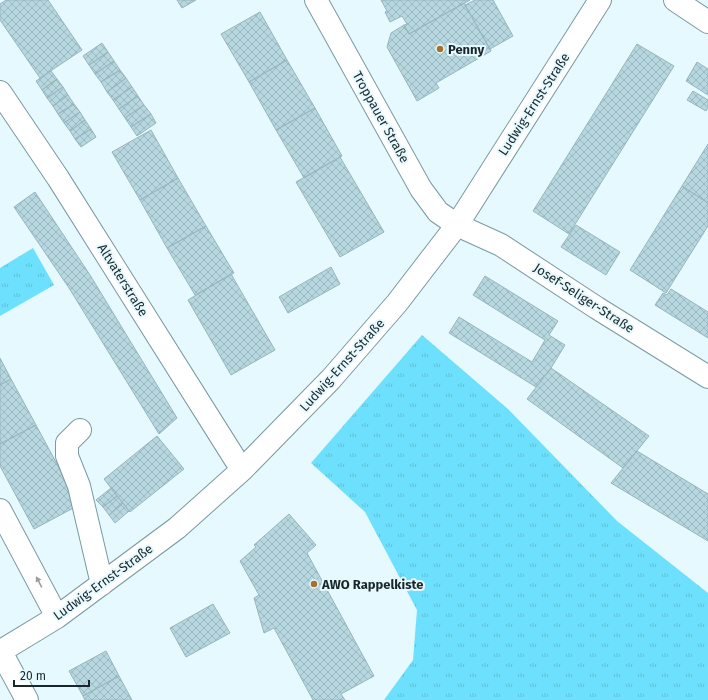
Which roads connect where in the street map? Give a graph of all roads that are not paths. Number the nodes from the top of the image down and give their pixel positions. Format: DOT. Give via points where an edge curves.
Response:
graph roads {
  1 [pos="316,0"];
  2 [pos="600,0"];
  3 [pos="675,0"];
  4 [pos="708,22"];
  5 [pos="0,92"];
  6 [pos="457,225"];
  7 [pos="708,377"];
  8 [pos="80,430"];
  9 [pos="242,470"];
  10 [pos="0,510"];
  11 [pos="102,584"];
  12 [pos="57,617"];
  13 [pos="0,650"];
  14 [pos="22,698"];
  1 -- 6 [label="street, Troppauer Straße" via="421,189 438,212"];
  2 -- 6 [label="street, Ludwig-Ernst-Straße"];
  3 -- 4 [label="street"];
  5 -- 9 [label="street, Altvaterstraße" via="58,178"];
  6 -- 7 [label="street, Josef-Seliger-Straße" via="501,245"];
  6 -- 9 [label="street, Ludwig-Ernst-Straße" via="397,303 331,379"];
  8 -- 11 [label="street" via="67,443 66,456 79,486"];
  9 -- 11 [label="street, Ludwig-Ernst-Straße" via="177,528"];
  12 -- 10 [label="street, one-way"];
  11 -- 12 [label="street, Ludwig-Ernst-Straße"];
  12 -- 13 [label="street, Ludwig-Ernst-Straße"];
  13 -- 14 [label="street"];
}
